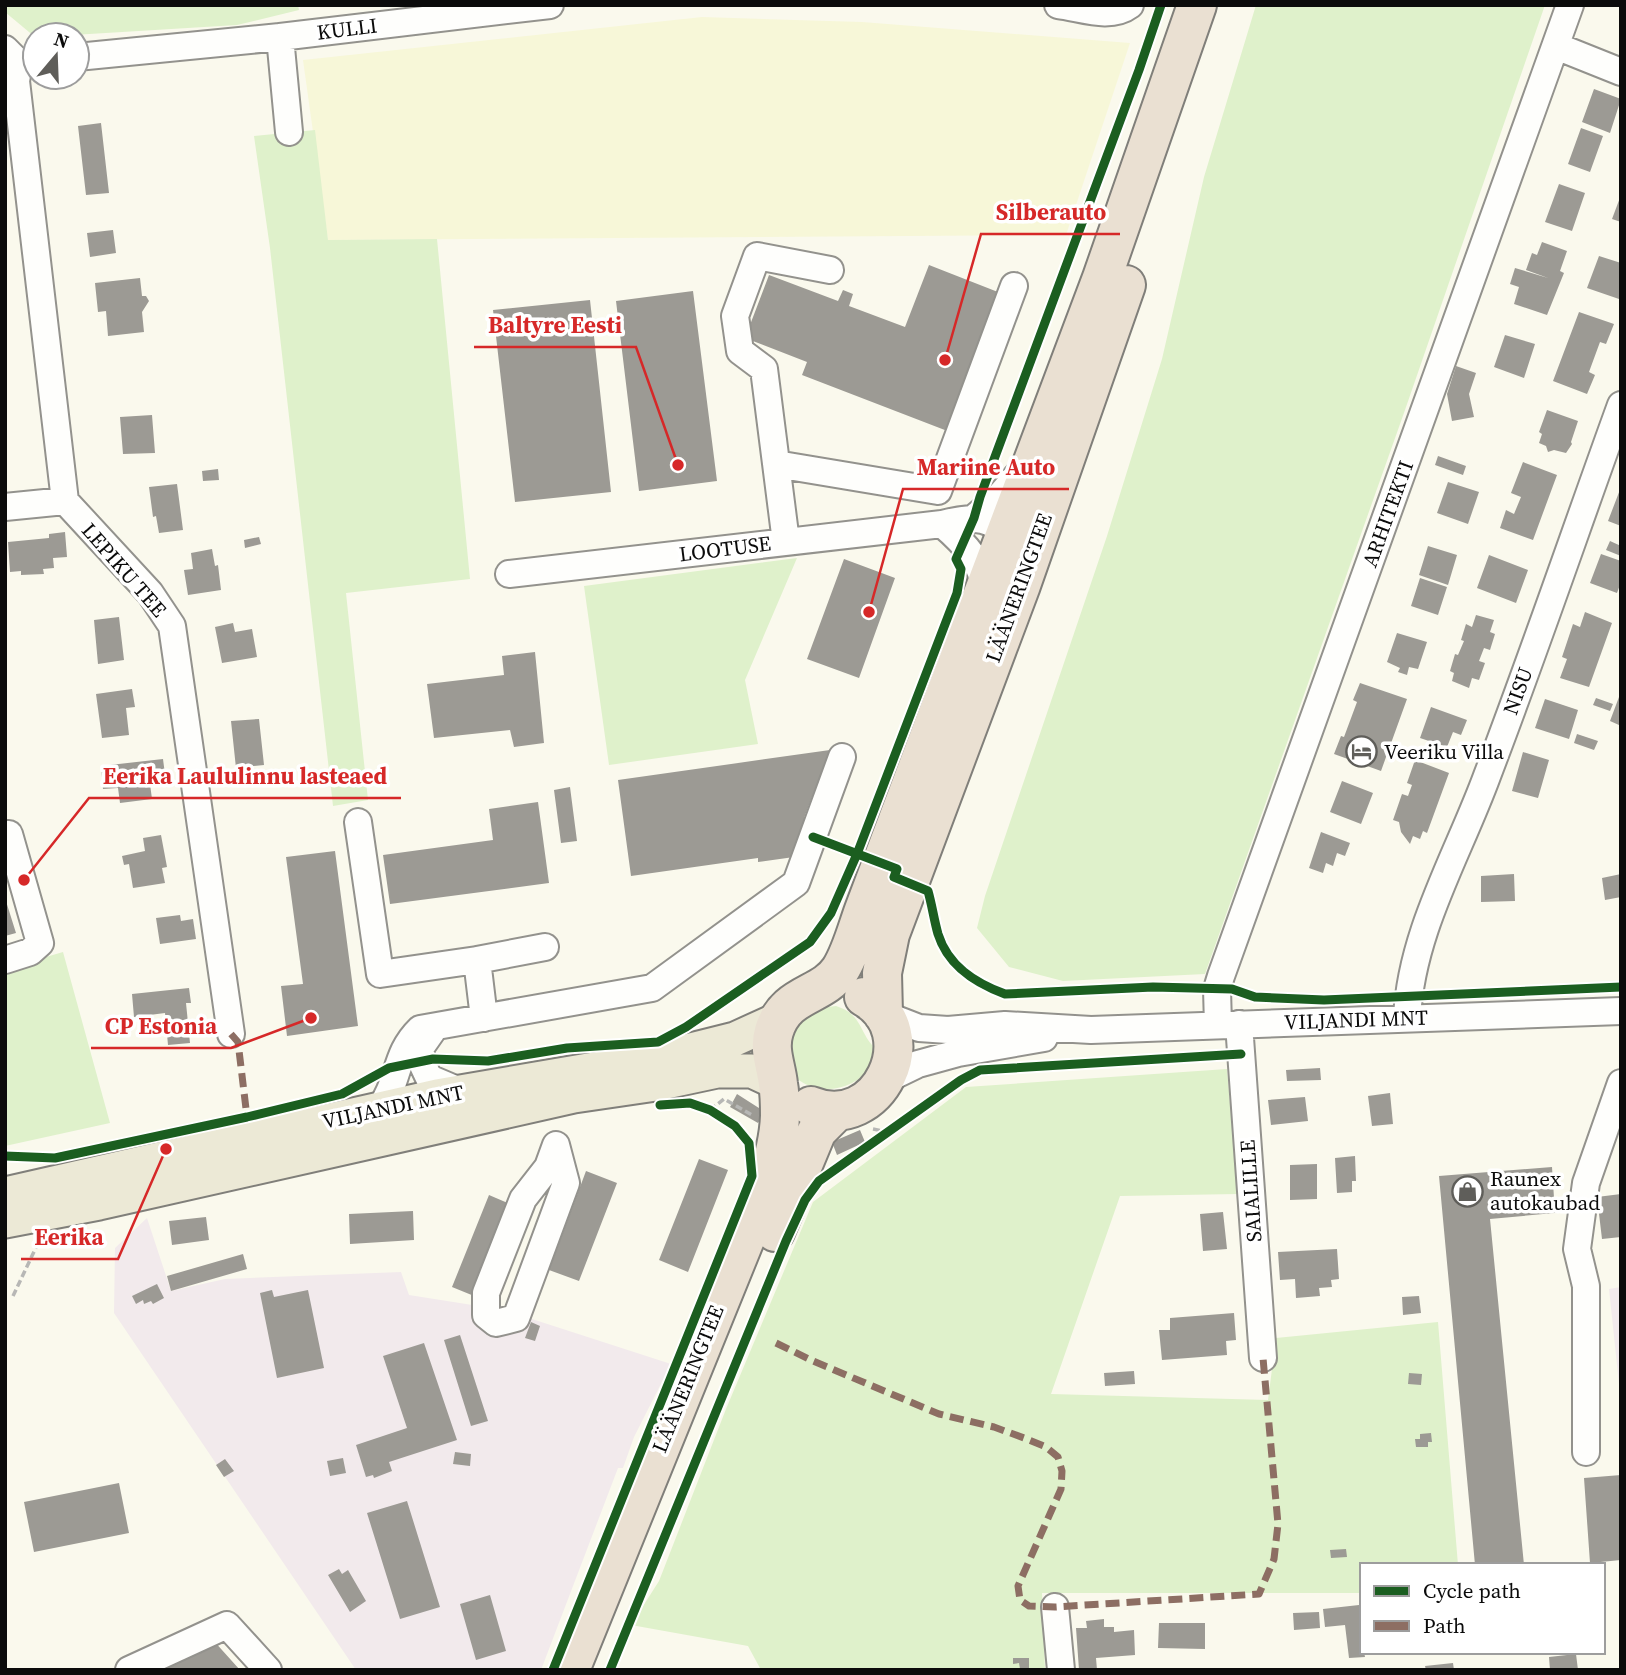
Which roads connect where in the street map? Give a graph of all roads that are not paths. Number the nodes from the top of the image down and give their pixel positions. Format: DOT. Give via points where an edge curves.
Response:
graph roads {
  1 [pos="1058,5"];
  2 [pos="1130,5"];
  3 [pos="1197,5"];
  4 [pos="1222,5"];
  5 [pos="1570,5"];
  6 [pos="542,6"];
  7 [pos="280,37"];
  8 [pos="1556,46"];
  9 [pos="91,56"];
  10 [pos="20,58"];
  11 [pos="1621,72"];
  12 [pos="289,132"];
  13 [pos="830,270"];
  14 [pos="1014,286"];
  15 [pos="1621,405"];
  16 [pos="776,464"];
  17 [pos="937,491"];
  18 [pos="65,502"];
  19 [pos="5,507"];
  20 [pos="942,524"];
  21 [pos="990,527"];
  22 [pos="786,542"];
  23 [pos="509,574"];
  24 [pos="1021,585"];
  25 [pos="983,598"];
  26 [pos="842,757"];
  27 [pos="358,822"];
  28 [pos="5,834"];
  29 [pos="545,947"];
  30 [pos="5,960"];
  31 [pos="477,960"];
  32 [pos="817,989"];
  33 [pos="1621,1011"];
  34 [pos="883,1014"];
  35 [pos="1407,1017"];
  36 [pos="484,1018"];
  37 [pos="779,1019"];
  38 [pos="1228,1025"];
  39 [pos="435,1027"];
  40 [pos="1091,1030"];
  41 [pos="231,1034"];
  42 [pos="885,1080"];
  43 [pos="778,1083"];
  44 [pos="1621,1083"];
  45 [pos="462,1092"];
  46 [pos="379,1110"];
  47 [pos="836,1111"];
  48 [pos="556,1145"];
  49 [pos="5,1194"];
  50 [pos="5,1221"];
  51 [pos="1263,1358"];
  52 [pos="1586,1452"];
  53 [pos="1055,1607"];
  54 [pos="129,1670"];
  55 [pos="268,1670"];
  56 [pos="570,1670"];
  57 [pos="596,1670"];
  58 [pos="1061,1670"];
  1 -- 2 [label="street" via="1111,14"];
  3 -- 21 [label="highway, LÄÄNERINGTEE" via="1038,449"];
  4 -- 24 [label="highway, LÄÄNERINGTEE"];
  5 -- 8 [label="street, ARHITEKTI"];
  6 -- 7 [label="street, KULLI"];
  7 -- 9 [label="street, KULLI"];
  7 -- 12 [label="street"];
  8 -- 11 [label="street"];
  8 -- 38 [label="street, ARHITEKTI" via="1221,976 1217,989"];
  10 -- 18 [label="street" via="16,81"];
  13 -- 16 [label="street" via="757,257 735,316 740,351 764,369"];
  14 -- 17 [label="street"];
  15 -- 35 [label="street, NISU" via="1487,778 1422,935"];
  16 -- 17 [label="street"];
  16 -- 22 [label="street"];
  17 -- 20 [label="street"];
  18 -- 19 [label="street"];
  18 -- 41 [label="street, LEPIKU TEE" via="150,593 172,626"];
  20 -- 21 [label="street, LOOTUSE"];
  20 -- 22 [label="street, LOOTUSE"];
  20 -- 25 [label="street" via="976,562 983,579"];
  21 -- 24 [label="street" via="1015,555"];
  21 -- 25 [label="highway, LÄÄNERINGTEE"];
  22 -- 23 [label="street, LOOTUSE"];
  24 -- 34 [label="highway, LÄÄNERINGTEE" via="890,934 882,973"];
  25 -- 32 [label="highway, LÄÄNERINGTEE" via="839,971"];
  26 -- 36 [label="street" via="796,883 652,988"];
  27 -- 31 [label="street" via="380,974"];
  28 -- 30 [label="street" via="9,834 40,943 30,952"];
  29 -- 31 [label="street"];
  31 -- 36 [label="street"];
  32 -- 34 [label="highway" via="856,992"];
  32 -- 37 [label="highway, LÄÄNERINGTEE" via="787,1007"];
  33 -- 35 [label="street, VILJANDI MNT"];
  34 -- 40 [label="street, VILJANDI MNT" via="919,1028 1005,1025"];
  34 -- 42 [label="highway, LÄÄNERINGTEE" via="894,1046"];
  35 -- 38 [label="street, VILJANDI MNT"];
  36 -- 39 [label="street"];
  37 -- 43 [label="highway, LÄÄNERINGTEE" via="771,1043"];
  37 -- 45 [label="main road, VILJANDI MNT" via="735,1039 659,1058"];
  38 -- 40 [label="street, VILJANDI MNT"];
  38 -- 51 [label="street, SAIALILLE"];
  39 -- 45 [label="street" via="421,1047 421,1061 429,1077"];
  39 -- 46 [label="street" via="420,1029 408,1040 390,1094"];
  40 -- 42 [label="street, VILJANDI MNT" via="958,1053 918,1064"];
  42 -- 47 [label="highway, LÄÄNERINGTEE" via="863,1102"];
  43 -- 47 [label="highway" via="800,1101"];
  43 -- 50 [label="main road, VILJANDI MNT" via="752,1071 717,1071 561,1099"];
  43 -- 56 [label="highway, LÄÄNERINGTEE" via="776,1150 763,1195"];
  44 -- 52 [label="street" via="1586,1182 1577,1248 1586,1286"];
  45 -- 46 [label="main road, VILJANDI MNT"];
  46 -- 49 [label="main road, VILJANDI MNT"];
  47 -- 57 [label="highway, LÄÄNERINGTEE" via="817,1131 801,1167"];
  48 -- 48 [label="street" via="548,1167 523,1199 486,1293 486,1315 496,1322 516,1318 566,1182"];
  53 -- 58 [label="street"];
  54 -- 55 [label="street" via="227,1625"];
}
